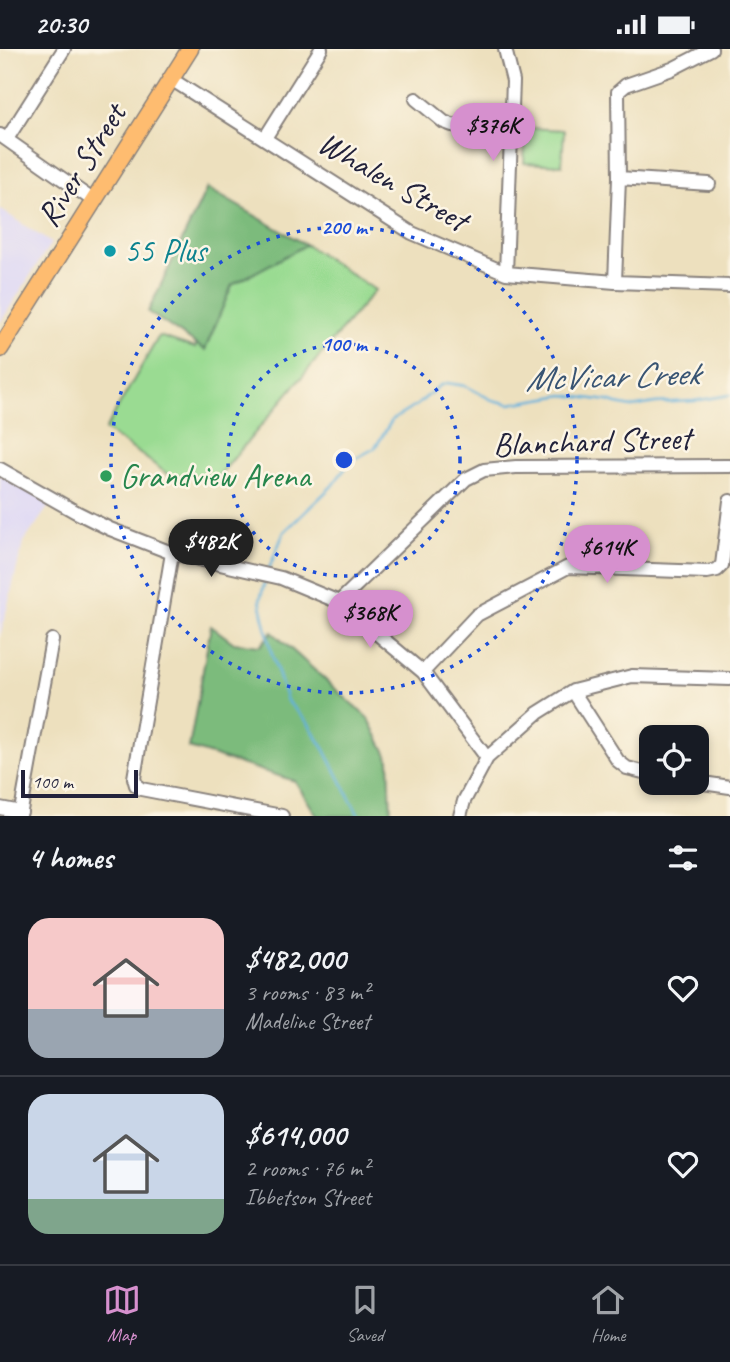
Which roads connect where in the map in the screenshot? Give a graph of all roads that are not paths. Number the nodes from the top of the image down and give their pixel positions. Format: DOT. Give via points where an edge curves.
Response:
graph roads {
  1 [pos="190,49"];
  2 [pos="321,49"];
  3 [pos="505,49"];
  4 [pos="711,49"];
  5 [pos="58,51"];
  6 [pos="171,79"];
  7 [pos="416,99"];
  8 [pos="511,130"];
  9 [pos="3,137"];
  10 [pos="265,138"];
  11 [pos="619,178"];
  12 [pos="709,184"];
  13 [pos="94,201"];
  14 [pos="506,273"];
  15 [pos="615,282"];
  16 [pos="730,286"];
  17 [pos="0,349"];
  18 [pos="730,466"];
  19 [pos="0,469"];
  20 [pos="730,501"];
  21 [pos="172,554"];
  22 [pos="339,602"];
  23 [pos="52,640"];
  24 [pos="423,672"];
  25 [pos="730,679"];
  26 [pos="573,691"];
  27 [pos="487,758"];
  28 [pos="639,771"];
  29 [pos="709,784"];
  30 [pos="730,787"];
  31 [pos="0,808"];
  32 [pos="20,814"];
  33 [pos="282,816"];
  34 [pos="460,816"];
  1 -- 6 [label="main road, River Street"];
  2 -- 10 [label="street"];
  3 -- 8 [label="street" via="513,81"];
  4 -- 11 [label="street" via="620,88"];
  5 -- 9 [label="street"];
  6 -- 10 [label="street, Whalen Street"];
  6 -- 13 [label="main road, River Street"];
  7 -- 8 [label="street" via="452,125"];
  8 -- 14 [label="street"];
  9 -- 13 [label="street"];
  10 -- 14 [label="street, Whalen Street" via="412,233"];
  11 -- 12 [label="street"];
  11 -- 15 [label="street"];
  13 -- 17 [label="main road, River Street"];
  14 -- 15 [label="street, Whalen Street"];
  15 -- 16 [label="street, Whalen Street"];
  18 -- 22 [label="street, Blanchard Street" via="484,470 466,479"];
  19 -- 21 [label="street" via="110,529"];
  20 -- 24 [label="street" via="722,565 717,571 568,567 477,615"];
  21 -- 22 [label="street" via="281,578"];
  21 -- 33 [label="street" via="136,785"];
  22 -- 24 [label="street"];
  23 -- 32 [label="street"];
  24 -- 27 [label="street"];
  25 -- 26 [label="street" via="632,676"];
  26 -- 27 [label="street" via="538,713"];
  26 -- 28 [label="street" via="618,761"];
  27 -- 34 [label="street"];
  29 -- 30 [label="street"];
  31 -- 32 [label="street"];
}
